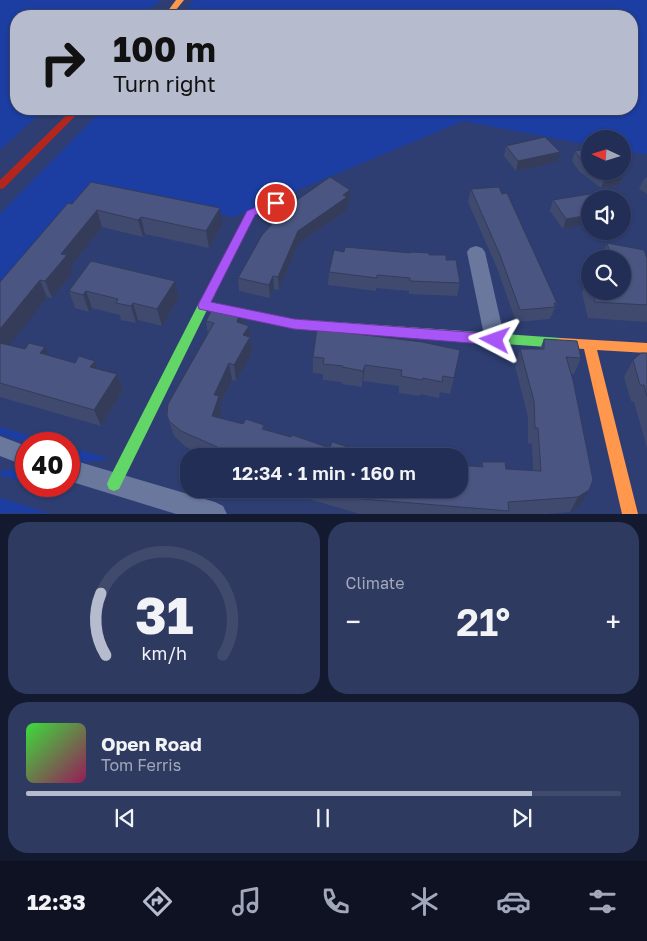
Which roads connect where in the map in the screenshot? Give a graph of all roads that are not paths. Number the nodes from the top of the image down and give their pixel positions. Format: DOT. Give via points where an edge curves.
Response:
graph roads {
  1 [pos="180,0"];
  2 [pos="171,10"];
  3 [pos="72,115"];
  4 [pos="0,186"];
  5 [pos="276,203"];
  6 [pos="476,252"];
  7 [pos="204,305"];
  8 [pos="495,340"];
  9 [pos="589,346"];
  10 [pos="647,348"];
  11 [pos="0,446"];
  12 [pos="15,452"];
  13 [pos="80,473"];
  14 [pos="114,484"];
  15 [pos="216,514"];
  16 [pos="630,514"];
  1 -- 2 [label="street"];
  3 -- 4 [label="street"];
  5 -- 7 [label="street" via="251,213"];
  6 -- 8 [label="street"];
  7 -- 8 [label="street" via="294,324"];
  7 -- 14 [label="street"];
  8 -- 9 [label="street"];
  9 -- 10 [label="street"];
  9 -- 16 [label="street"];
  11 -- 12 [label="street"];
  13 -- 14 [label="street"];
  14 -- 15 [label="street"];
}
